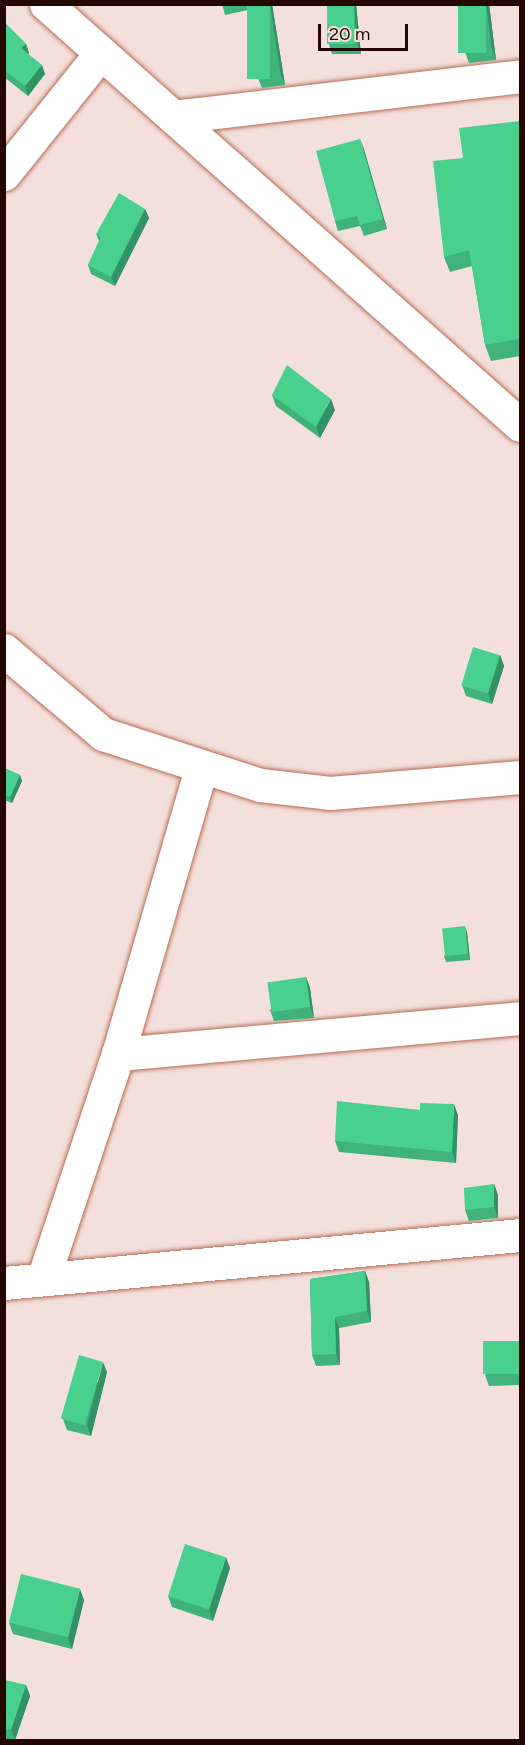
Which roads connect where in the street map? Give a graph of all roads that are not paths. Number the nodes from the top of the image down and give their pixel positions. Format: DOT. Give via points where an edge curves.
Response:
graph roads {
  1 [pos="46,4"];
  2 [pos="100,53"];
  3 [pos="520,76"];
  4 [pos="173,117"];
  5 [pos="4,174"];
  6 [pos="520,425"];
  7 [pos="4,650"];
  8 [pos="201,768"];
  9 [pos="520,777"];
  10 [pos="520,1018"];
  11 [pos="118,1054"];
  12 [pos="520,1234"];
  13 [pos="43,1279"];
  14 [pos="4,1283"];
  1 -- 2 [label="street"];
  2 -- 4 [label="street"];
  2 -- 5 [label="street"];
  3 -- 4 [label="street"];
  4 -- 6 [label="street"];
  7 -- 8 [label="street" via="103,734"];
  8 -- 9 [label="street" via="260,785 330,793"];
  8 -- 11 [label="street"];
  10 -- 11 [label="street"];
  11 -- 13 [label="street"];
  12 -- 13 [label="street"];
  13 -- 14 [label="street"];
}
